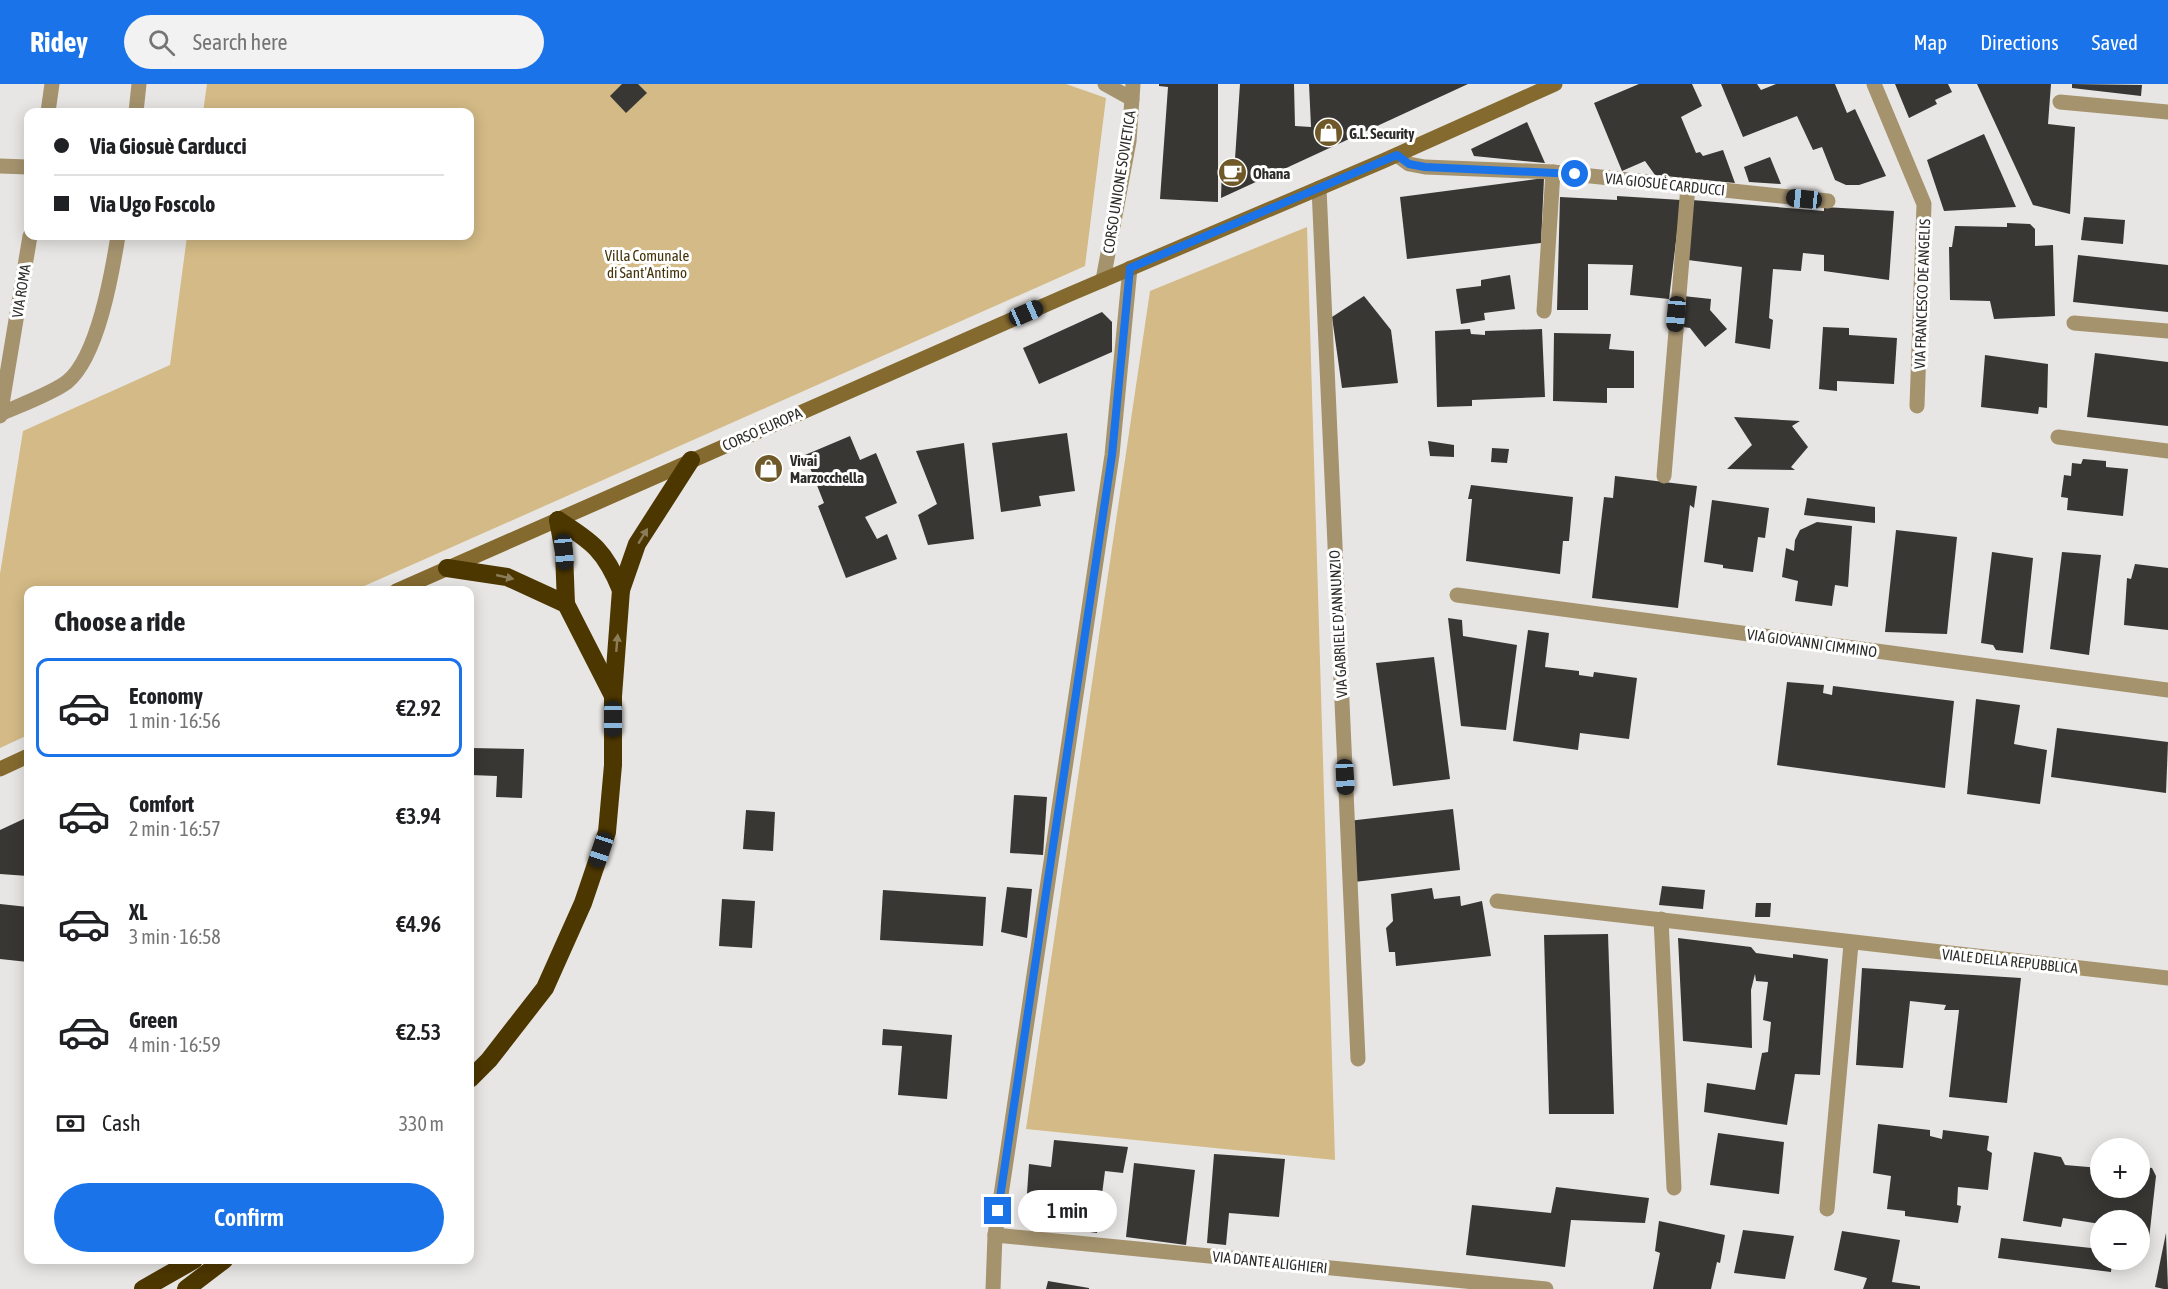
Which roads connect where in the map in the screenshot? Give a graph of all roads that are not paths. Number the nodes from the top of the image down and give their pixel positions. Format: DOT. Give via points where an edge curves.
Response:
graph roads {
  1 [pos="52,84"];
  2 [pos="139,84"];
  3 [pos="1105,84"];
  4 [pos="1556,84"];
  5 [pos="1874,84"];
  6 [pos="1132,91"];
  7 [pos="2060,102"];
  8 [pos="49,108"];
  9 [pos="136,108"];
  10 [pos="2168,112"];
  11 [pos="1397,155"];
  12 [pos="0,166"];
  13 [pos="24,167"];
  14 [pos="1553,172"];
  15 [pos="1688,186"];
  16 [pos="1319,188"];
  17 [pos="1828,201"];
  18 [pos="29,240"];
  19 [pos="117,240"];
  20 [pos="1130,268"];
  21 [pos="1103,280"];
  22 [pos="1544,311"];
  23 [pos="2074,323"];
  24 [pos="2168,331"];
  25 [pos="7,333"];
  26 [pos="1917,406"];
  27 [pos="0,415"];
  28 [pos="2058,438"];
  29 [pos="2168,451"];
  30 [pos="691,460"];
  31 [pos="1664,476"];
  32 [pos="558,520"];
  33 [pos="447,568"];
  34 [pos="407,586"];
  35 [pos="621,590"];
  36 [pos="1457,595"];
  37 [pos="566,604"];
  38 [pos="2168,690"];
  39 [pos="613,696"];
  40 [pos="24,758"];
  41 [pos="0,769"];
  42 [pos="1497,901"];
  43 [pos="1660,919"];
  44 [pos="1851,944"];
  45 [pos="2168,978"];
  46 [pos="1358,1059"];
  47 [pos="474,1075"];
  48 [pos="1674,1188"];
  49 [pos="1827,1209"];
  50 [pos="995,1235"];
  51 [pos="187,1264"];
  52 [pos="220,1264"];
  53 [pos="143,1289"];
  54 [pos="186,1289"];
  55 [pos="993,1289"];
  56 [pos="1546,1289"];
  1 -- 8 [label="street"];
  2 -- 9 [label="street"];
  3 -- 6 [label="street"];
  4 -- 11 [label="main road, CORSO EUROPA"];
  5 -- 26 [label="street, VIA FRANCESCO DE ANGELIS" via="1924,204"];
  6 -- 21 [label="street, CORSO UNIONE SOVIETICA" via="1128,141"];
  7 -- 10 [label="street"];
  11 -- 14 [label="street, VIA GIOSUÈ CARDUCCI" via="1409,164 1425,167"];
  11 -- 16 [label="main road, CORSO EUROPA"];
  12 -- 13 [label="street"];
  14 -- 15 [label="street, VIA GIOSUÈ CARDUCCI"];
  14 -- 22 [label="street"];
  15 -- 17 [label="street, VIA GIOSUÈ CARDUCCI"];
  15 -- 31 [label="street"];
  16 -- 20 [label="main road, CORSO EUROPA"];
  16 -- 46 [label="street, VIA GABRIELE D'ANNUNZIO"];
  18 -- 25 [label="street, VIA ROMA"];
  19 -- 27 [label="street" via="107,298 86,354 68,382"];
  20 -- 21 [label="main road, CORSO EUROPA"];
  20 -- 50 [label="street" via="1112,455"];
  21 -- 30 [label="main road, CORSO EUROPA"];
  23 -- 24 [label="street"];
  25 -- 27 [label="street, VIA ROMA"];
  28 -- 29 [label="street"];
  30 -- 32 [label="main road, CORSO EUROPA"];
  35 -- 30 [label="highway, one-way" via="638,544"];
  32 -- 33 [label="main road, CORSO EUROPA"];
  32 -- 35 [label="highway" via="592,541 612,567"];
  32 -- 37 [label="highway"];
  33 -- 34 [label="main road, CORSO EUROPA"];
  33 -- 37 [label="highway, one-way" via="507,576"];
  39 -- 35 [label="highway, one-way"];
  36 -- 38 [label="street, VIA GIOVANNI CIMMINO"];
  37 -- 39 [label="highway"];
  39 -- 47 [label="highway" via="613,765 607,832 584,903 545,988"];
  40 -- 41 [label="main road"];
  42 -- 43 [label="street, VIALE DELLA REPUBBLICA"];
  43 -- 44 [label="street, VIALE DELLA REPUBBLICA"];
  43 -- 48 [label="street"];
  44 -- 45 [label="street, VIALE DELLA REPUBBLICA"];
  44 -- 49 [label="street"];
  50 -- 55 [label="street"];
  50 -- 56 [label="street, VIA DANTE ALIGHIERI"];
  51 -- 53 [label="highway"];
  52 -- 54 [label="highway"];
}
